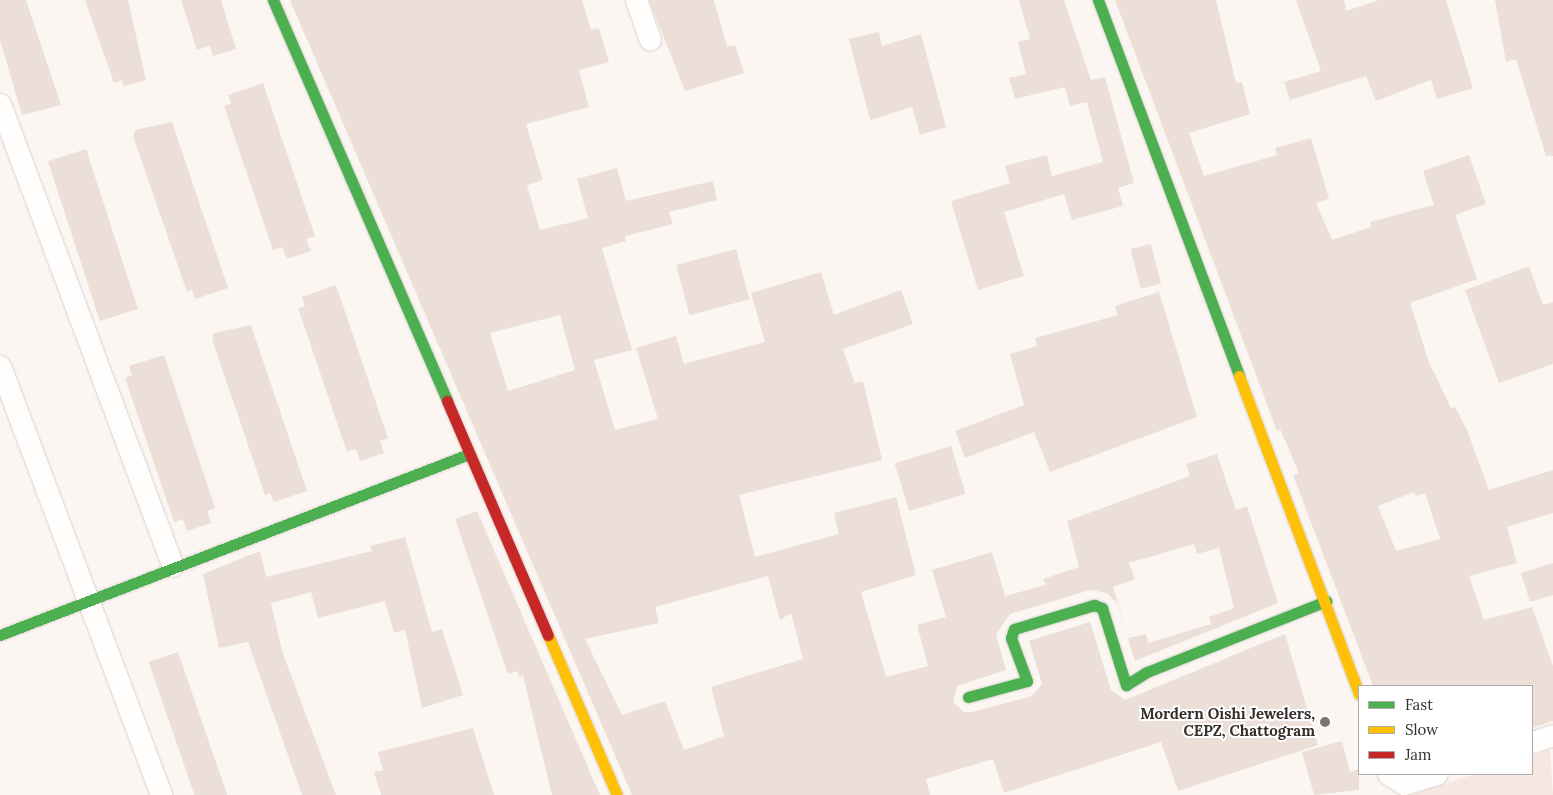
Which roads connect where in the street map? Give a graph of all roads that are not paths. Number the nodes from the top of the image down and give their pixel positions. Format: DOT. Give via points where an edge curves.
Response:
graph roads {
  1 [pos="273,0"];
  2 [pos="636,0"];
  3 [pos="1098,0"];
  4 [pos="650,40"];
  5 [pos="0,104"];
  6 [pos="0,366"];
  7 [pos="469,454"];
  8 [pos="173,566"];
  9 [pos="1326,601"];
  10 [pos="88,604"];
  11 [pos="0,635"];
  12 [pos="1358,691"];
  13 [pos="968,697"];
  14 [pos="1553,735"];
  15 [pos="1533,742"];
  16 [pos="1390,775"];
  17 [pos="1433,775"];
  18 [pos="161,795"];
  19 [pos="617,795"];
  1 -- 7 [label="street"];
  2 -- 4 [label="street"];
  3 -- 9 [label="street"];
  5 -- 8 [label="street"];
  6 -- 10 [label="street"];
  7 -- 8 [label="street"];
  7 -- 19 [label="street"];
  8 -- 10 [label="street"];
  9 -- 12 [label="street"];
  9 -- 13 [label="street" via="1147,672 1126,685 1102,608 1094,605 1014,629 1011,638 1027,681"];
  10 -- 11 [label="street"];
  10 -- 18 [label="street"];
  14 -- 15 [label="street"];
  16 -- 17 [label="street" via="1404,784"];
}
